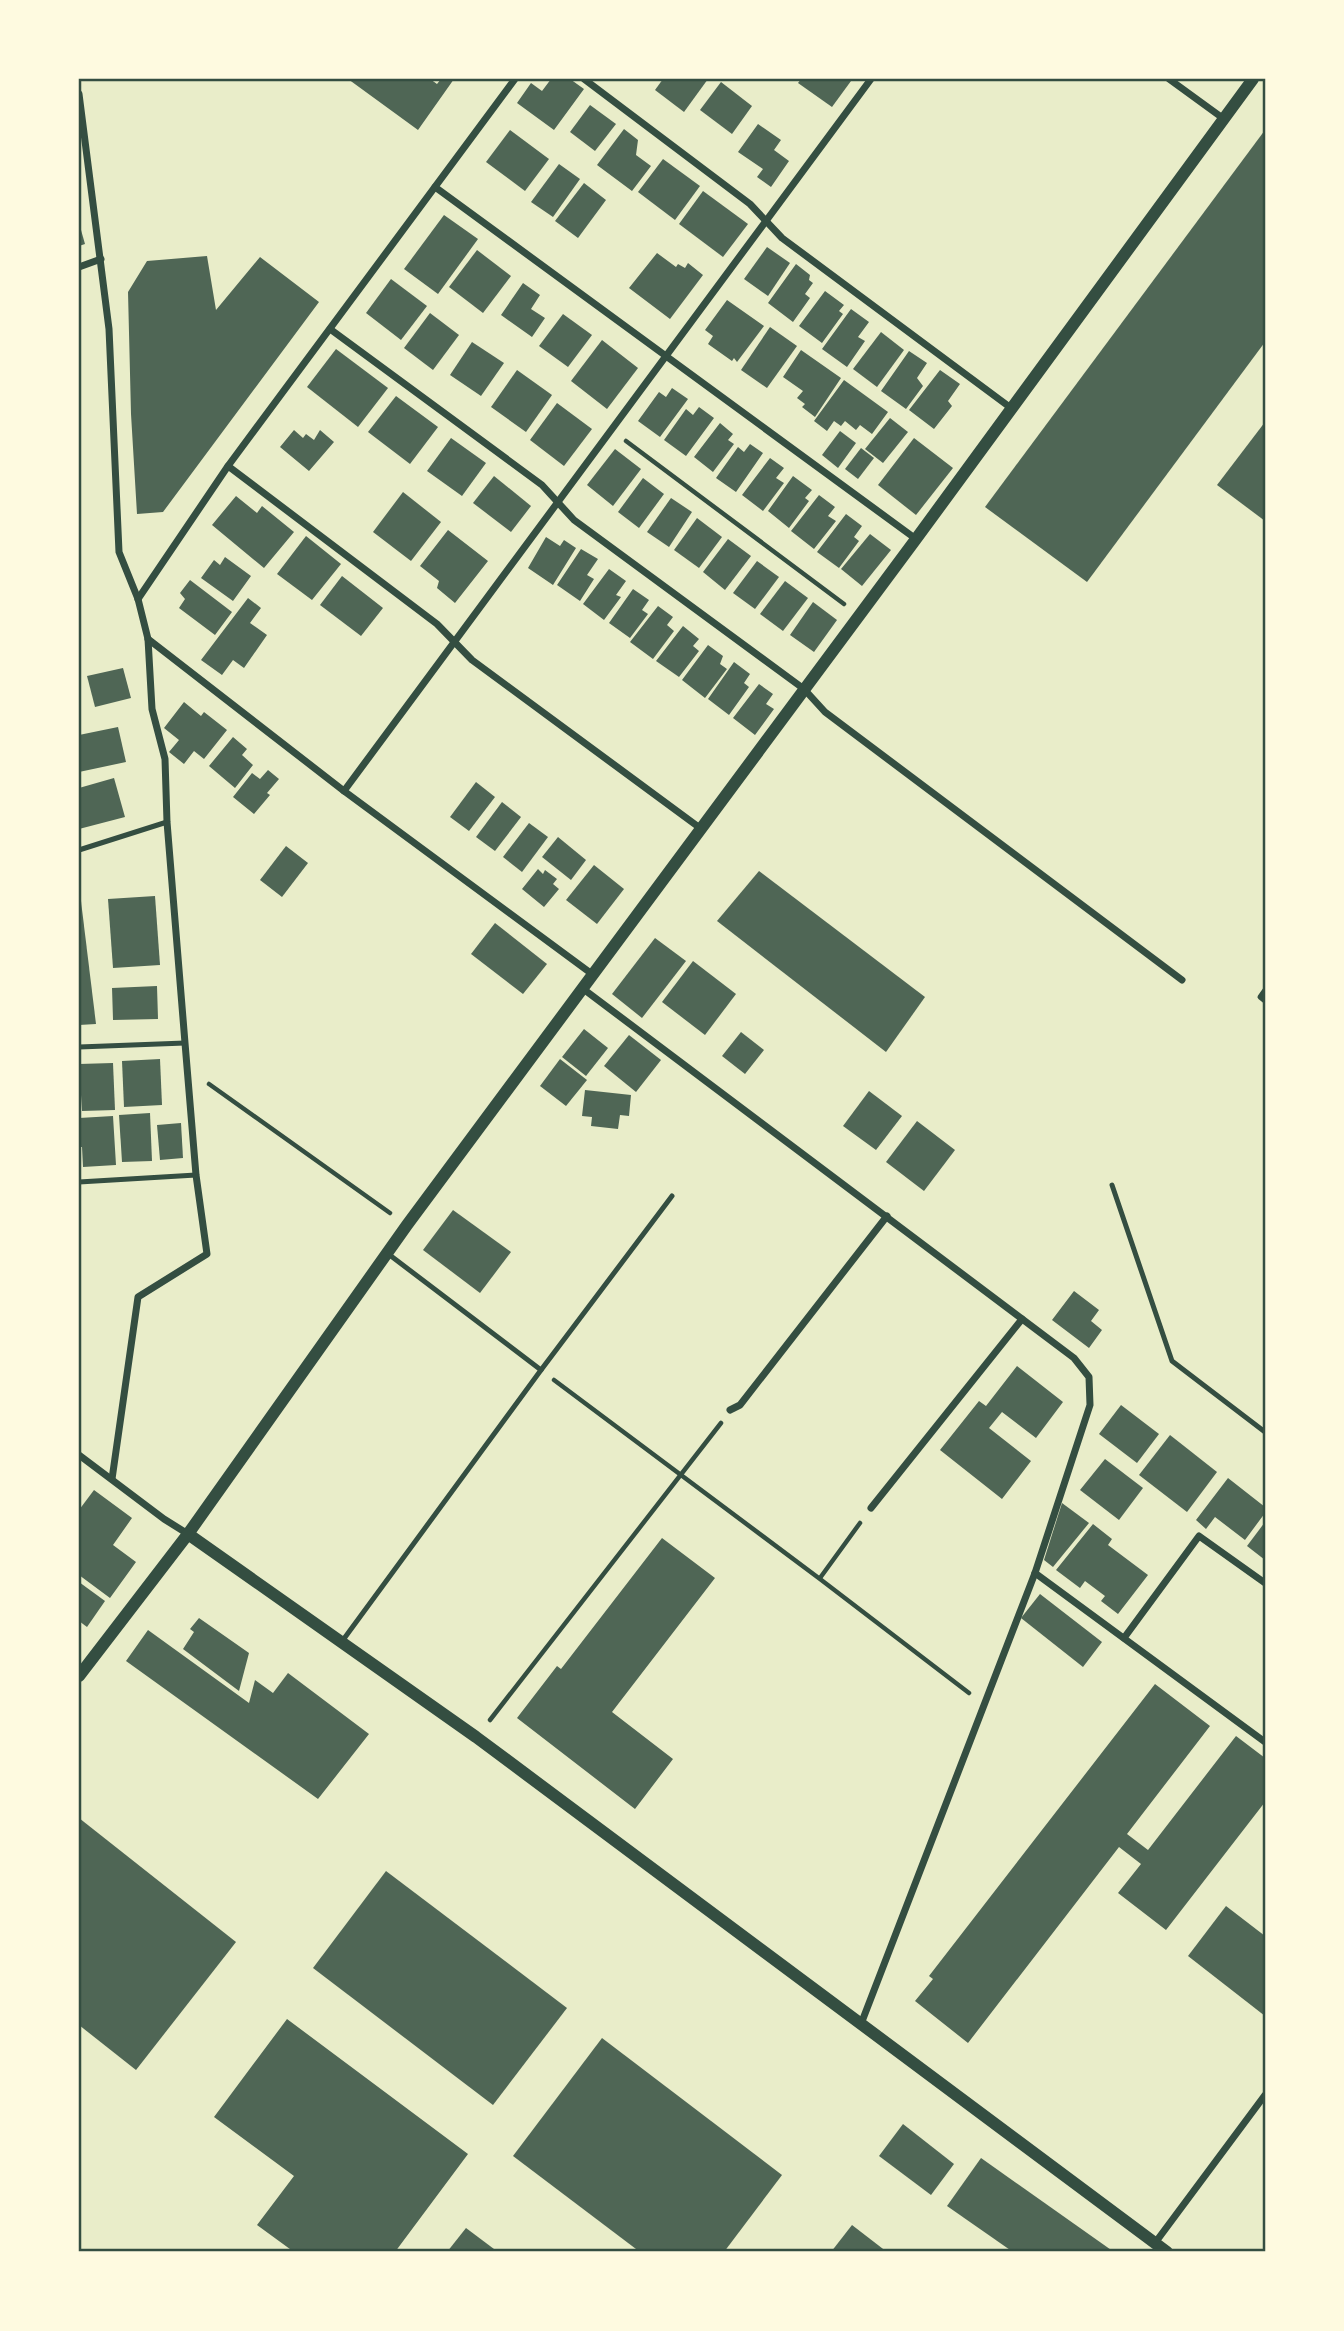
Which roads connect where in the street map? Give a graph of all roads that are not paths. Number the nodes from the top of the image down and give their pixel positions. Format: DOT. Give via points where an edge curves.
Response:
graph roads {
  1 [pos="514,79"];
  2 [pos="584,79"];
  3 [pos="871,79"];
  4 [pos="1169,79"];
  5 [pos="1254,79"];
  6 [pos="79,94"];
  7 [pos="1224,119"];
  8 [pos="435,187"];
  9 [pos="766,221"];
  10 [pos="101,259"];
  11 [pos="79,267"];
  12 [pos="330,329"];
  13 [pos="666,356"];
  14 [pos="1011,408"];
  15 [pos="228,466"];
  16 [pos="559,503"];
  17 [pos="916,539"];
  18 [pos="138,599"];
  19 [pos="148,639"];
  20 [pos="454,642"];
  21 [pos="804,688"];
  22 [pos="344,791"];
  23 [pos="167,822"];
  24 [pos="700,828"];
  25 [pos="79,850"];
  26 [pos="592,975"];
  27 [pos="1182,980"];
  28 [pos="582,988"];
  29 [pos="1265,990"];
  30 [pos="1265,1001"];
  31 [pos="185,1042"];
  32 [pos="79,1047"];
  33 [pos="196,1175"];
  34 [pos="79,1182"];
  35 [pos="1112,1185"];
  36 [pos="672,1196"];
  37 [pos="887,1216"];
  38 [pos="387,1253"];
  39 [pos="1022,1319"];
  40 [pos="541,1370"];
  41 [pos="730,1410"];
  42 [pos="1265,1431"];
  43 [pos="79,1455"];
  44 [pos="112,1479"];
  45 [pos="871,1508"];
  46 [pos="188,1534"];
  47 [pos="1035,1573"];
  48 [pos="1265,1583"];
  49 [pos="1124,1638"];
  50 [pos="341,1642"];
  51 [pos="79,1676"];
  52 [pos="1265,1742"];
  53 [pos="861,2025"];
  54 [pos="1265,2095"];
  55 [pos="1154,2243"];
  56 [pos="1167,2252"];
  1 -- 8 [label="street"];
  2 -- 9 [label="street" via="750,204"];
  3 -- 9 [label="street"];
  4 -- 7 [label="street"];
  5 -- 7 [label="street"];
  6 -- 10 [label="street"];
  7 -- 14 [label="street"];
  8 -- 12 [label="street"];
  8 -- 13 [label="street"];
  9 -- 13 [label="street"];
  9 -- 14 [label="street" via="782,238"];
  10 -- 11 [label="street"];
  10 -- 18 [label="street" via="109,329 118,552"];
  12 -- 15 [label="street"];
  12 -- 16 [label="street" via="542,485"];
  13 -- 16 [label="street"];
  13 -- 17 [label="street"];
  14 -- 17 [label="street"];
  15 -- 18 [label="street"];
  15 -- 20 [label="street" via="437,624"];
  16 -- 20 [label="street"];
  16 -- 21 [label="street" via="574,520"];
  17 -- 21 [label="street"];
  18 -- 19 [label="street"];
  19 -- 22 [label="street"];
  19 -- 23 [label="street" via="152,709 165,759"];
  20 -- 22 [label="street"];
  20 -- 24 [label="street" via="472,660"];
  21 -- 24 [label="street"];
  21 -- 27 [label="street" via="825,712"];
  22 -- 26 [label="street"];
  23 -- 25 [label="lane"];
  23 -- 31 [label="street"];
  24 -- 26 [label="street"];
  26 -- 28 [label="street"];
  28 -- 37 [label="street"];
  28 -- 38 [label="street"];
  29 -- 30 [label="lane" via="1260,997"];
  31 -- 32 [label="lane"];
  31 -- 33 [label="street"];
  33 -- 34 [label="lane"];
  33 -- 44 [label="street" via="207,1254 138,1297"];
  35 -- 42 [label="lane" via="1172,1362"];
  36 -- 40 [label="lane"];
  37 -- 39 [label="street"];
  37 -- 41 [label="street" via="740,1405"];
  38 -- 40 [label="lane"];
  38 -- 46 [label="street"];
  39 -- 45 [label="street"];
  39 -- 47 [label="street" via="1074,1358 1089,1377 1090,1405"];
  40 -- 50 [label="lane"];
  43 -- 44 [label="street"];
  44 -- 46 [label="street"];
  46 -- 50 [label="street"];
  46 -- 51 [label="street"];
  47 -- 49 [label="street"];
  47 -- 53 [label="street"];
  48 -- 49 [label="street" via="1199,1536"];
  49 -- 52 [label="street"];
  50 -- 53 [label="street" via="476,1737"];
  53 -- 55 [label="street"];
  54 -- 55 [label="street"];
  55 -- 56 [label="street"];
}
